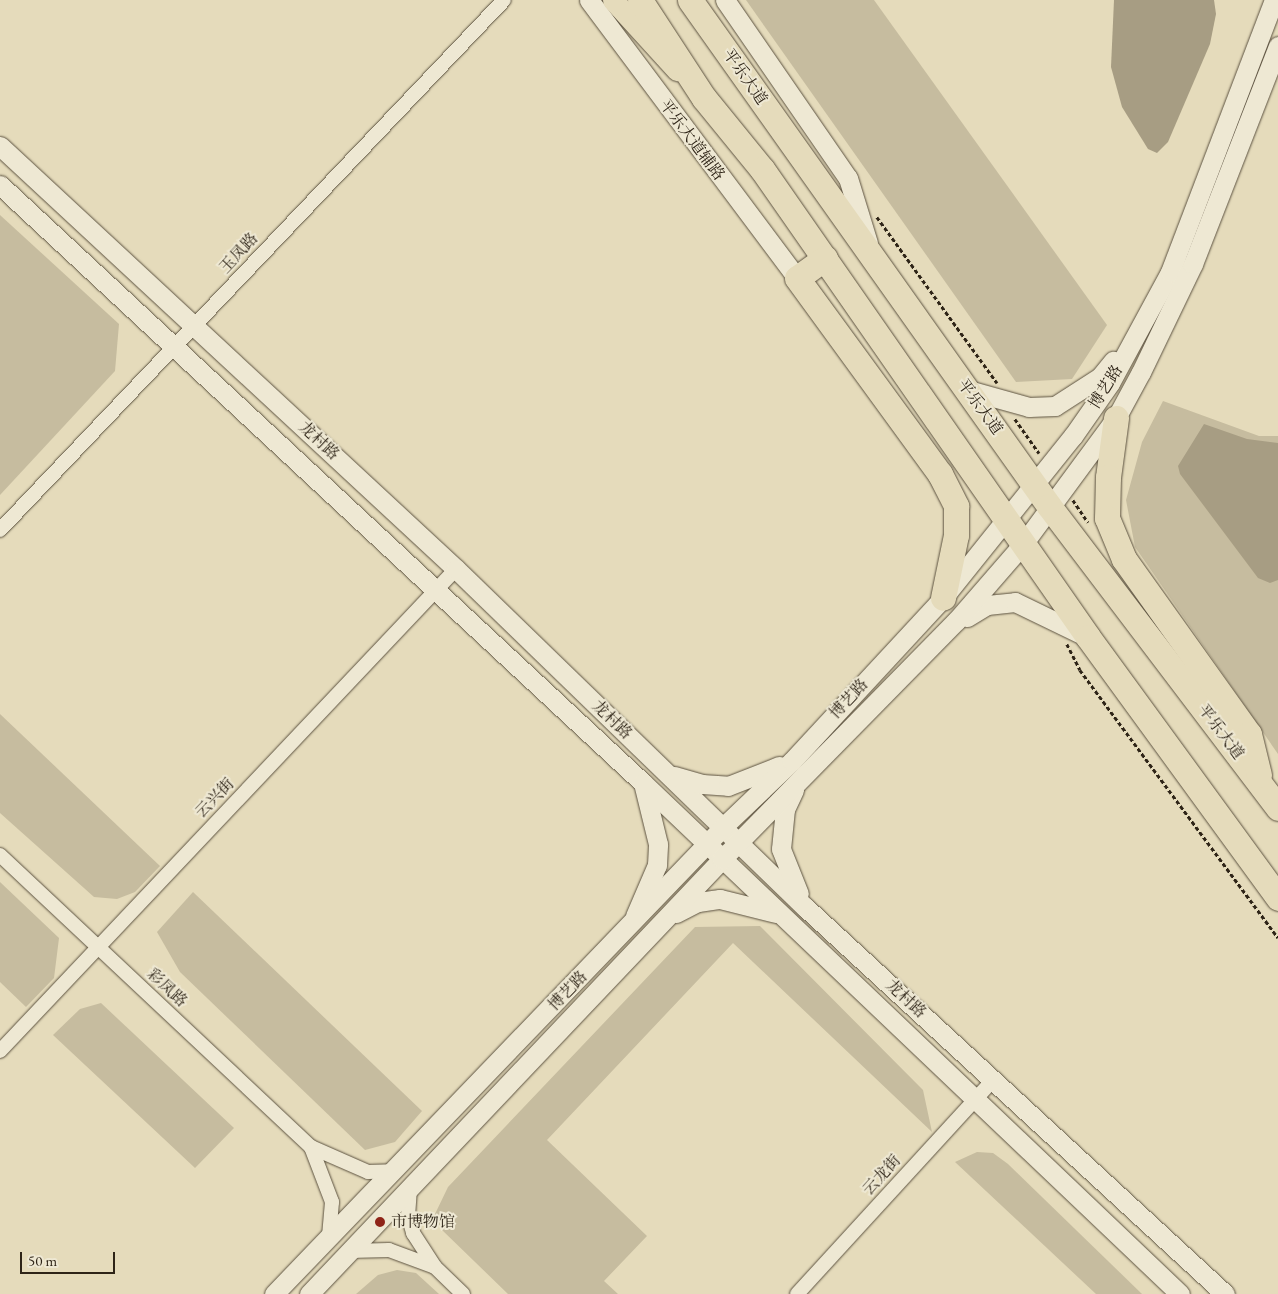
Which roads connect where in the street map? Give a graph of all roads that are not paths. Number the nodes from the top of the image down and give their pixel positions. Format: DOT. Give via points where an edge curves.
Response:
graph roads {
  1 [pos="504,0"];
  2 [pos="588,0"];
  3 [pos="613,0"];
  4 [pos="640,0"];
  5 [pos="690,0"];
  6 [pos="694,0"];
  7 [pos="725,0"];
  8 [pos="1274,0"];
  9 [pos="711,29"];
  10 [pos="1278,46"];
  11 [pos="704,98"];
  12 [pos="0,146"];
  13 [pos="0,185"];
  14 [pos="825,258"];
  15 [pos="874,261"];
  16 [pos="797,278"];
  17 [pos="1145,318"];
  18 [pos="196,325"];
  19 [pos="173,348"];
  20 [pos="968,390"];
  21 [pos="1116,418"];
  22 [pos="1042,476"];
  23 [pos="1056,497"];
  24 [pos="1007,520"];
  25 [pos="0,530"];
  26 [pos="1023,544"];
  27 [pos="456,569"];
  28 [pos="437,589"];
  29 [pos="943,598"];
  30 [pos="950,627"];
  31 [pos="1088,637"];
  32 [pos="792,761"];
  33 [pos="669,774"];
  34 [pos="798,780"];
  35 [pos="643,783"];
  36 [pos="1262,787"];
  37 [pos="1278,808"];
  38 [pos="724,826"];
  39 [pos="739,841"];
  40 [pos="707,844"];
  41 [pos="0,855"];
  42 [pos="722,858"];
  43 [pos="1278,898"];
  44 [pos="805,906"];
  45 [pos="780,914"];
  46 [pos="666,918"];
  47 [pos="632,925"];
  48 [pos="98,947"];
  49 [pos="0,1051"];
  50 [pos="993,1080"];
  51 [pos="974,1099"];
  52 [pos="311,1147"];
  53 [pos="392,1171"];
  54 [pos="410,1188"];
  55 [pos="329,1237"];
  56 [pos="349,1251"];
  57 [pos="435,1267"];
  58 [pos="274,1294"];
  59 [pos="309,1294"];
  60 [pos="463,1294"];
  61 [pos="797,1294"];
  62 [pos="1180,1294"];
  63 [pos="1225,1294"];
  1 -- 18 [label="street, 玉凤路"];
  2 -- 16 [label="main road, 平乐大道辅路"];
  3 -- 11 [label="main road"];
  4 -- 11 [label="highway"];
  5 -- 9 [label="highway, 平乐大道"];
  6 -- 9 [label="main road"];
  7 -- 15 [label="main road" via="848,178"];
  8 -- 17 [label="main road, 博艺路" via="1170,272"];
  9 -- 15 [label="highway, 平乐大道"];
  10 -- 21 [label="main road, 博艺路" via="1193,264"];
  11 -- 14 [label="highway"];
  12 -- 18 [label="main road, 龙村路"];
  13 -- 19 [label="main road, 龙村路"];
  14 -- 16 [label="highway"];
  14 -- 24 [label="highway"];
  15 -- 20 [label="highway, 平乐大道"];
  16 -- 29 [label="highway" via="948,487 956,506 956,535"];
  17 -- 20 [label="main road" via="1100,377 1080,393 1055,406 1029,407"];
  17 -- 22 [label="main road, 博艺路" via="1110,383"];
  18 -- 19 [label="street, 玉凤路"];
  18 -- 27 [label="main road, 龙村路"];
  19 -- 25 [label="street, 玉凤路"];
  19 -- 28 [label="main road, 龙村路"];
  20 -- 22 [label="highway, 平乐大道"];
  21 -- 23 [label="main road, 博艺路"];
  21 -- 36 [label="highway" via="1108,477 1107,518 1124,560 1248,734"];
  22 -- 23 [label="highway, 平乐大道"];
  22 -- 24 [label="main road, 博艺路"];
  23 -- 26 [label="main road, 博艺路"];
  23 -- 36 [label="highway, 平乐大道"];
  24 -- 26 [label="highway"];
  24 -- 29 [label="main road, 博艺路"];
  26 -- 30 [label="main road, 博艺路"];
  26 -- 31 [label="highway"];
  27 -- 28 [label="street, 云兴街"];
  27 -- 33 [label="main road, 龙村路"];
  28 -- 35 [label="main road, 龙村路"];
  28 -- 48 [label="street, 云兴街"];
  29 -- 32 [label="main road, 博艺路"];
  30 -- 31 [label="main road" via="987,604 1015,602"];
  30 -- 34 [label="main road, 博艺路"];
  31 -- 43 [label="highway"];
  32 -- 33 [label="main road" via="728,786 702,784"];
  32 -- 38 [label="main road, 博艺路"];
  33 -- 38 [label="main road, 龙村路"];
  34 -- 39 [label="main road, 博艺路"];
  34 -- 44 [label="main road" via="785,809 781,849"];
  35 -- 40 [label="main road, 龙村路"];
  35 -- 47 [label="main road" via="658,844 656,865"];
  36 -- 37 [label="highway, 平乐大道"];
  38 -- 39 [label="main road, 龙村路"];
  38 -- 40 [label="main road, 博艺路"];
  39 -- 42 [label="main road, 博艺路"];
  39 -- 44 [label="main road, 龙村路"];
  40 -- 42 [label="main road, 龙村路"];
  40 -- 47 [label="main road, 博艺路"];
  41 -- 48 [label="street, 彩凤路"];
  42 -- 45 [label="main road, 龙村路"];
  42 -- 46 [label="main road, 博艺路"];
  44 -- 50 [label="main road, 龙村路"];
  45 -- 46 [label="main road" via="720,899 698,902"];
  45 -- 51 [label="main road, 龙村路"];
  46 -- 54 [label="main road, 博艺路"];
  47 -- 53 [label="main road, 博艺路"];
  48 -- 49 [label="street, 云兴街"];
  48 -- 52 [label="street, 彩凤路"];
  50 -- 51 [label="street, 云龙街"];
  50 -- 63 [label="main road, 龙村路"];
  51 -- 61 [label="street, 云龙街"];
  51 -- 62 [label="main road, 龙村路"];
  52 -- 53 [label="street, 彩凤路" via="368,1172"];
  52 -- 55 [label="street, 彩凤路" via="332,1202"];
  53 -- 55 [label="main road, 博艺路"];
  54 -- 56 [label="main road, 博艺路"];
  54 -- 57 [label="street" via="408,1215 414,1233"];
  55 -- 58 [label="main road, 博艺路"];
  56 -- 57 [label="street" via="389,1250"];
  56 -- 59 [label="main road, 博艺路"];
  57 -- 60 [label="street"];
}
